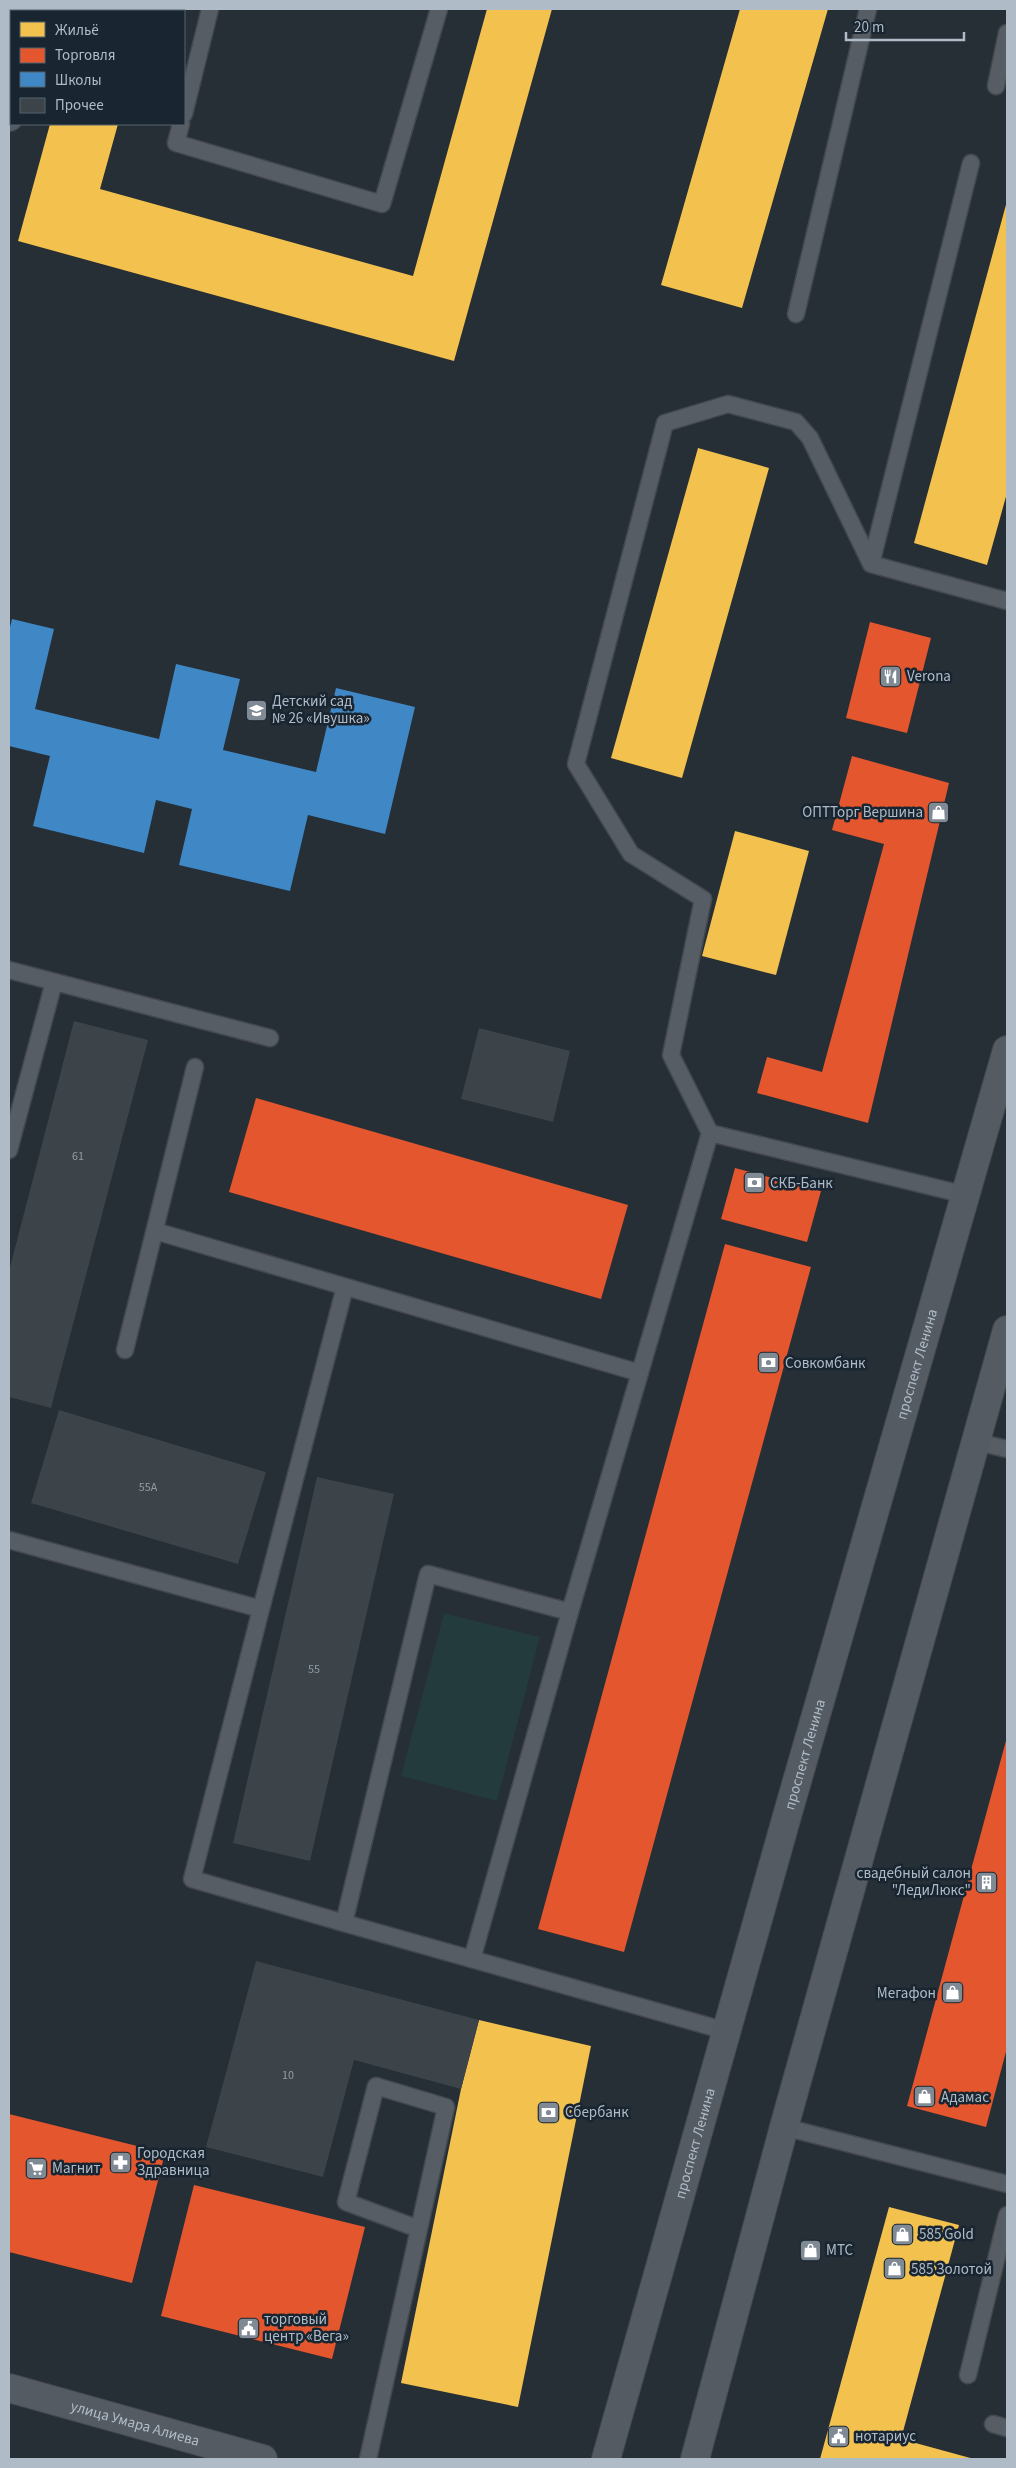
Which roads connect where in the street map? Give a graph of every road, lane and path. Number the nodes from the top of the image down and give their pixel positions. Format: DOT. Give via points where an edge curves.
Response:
graph roads {
  1 [pos="210,9"];
  2 [pos="438,9"];
  3 [pos="868,9"];
  4 [pos="1007,33"];
  5 [pos="996,86"];
  6 [pos="185,110"];
  7 [pos="181,125"];
  8 [pos="972,163"];
  9 [pos="796,314"];
  10 [pos="871,564"];
  11 [pos="1007,601"];
  12 [pos="9,970"];
  13 [pos="54,982"];
  14 [pos="270,1038"];
  15 [pos="1007,1050"];
  16 [pos="196,1067"];
  17 [pos="710,1133"];
  18 [pos="9,1150"];
  19 [pos="966,1196"];
  20 [pos="155,1232"];
  21 [pos="345,1287"];
  22 [pos="1007,1330"];
  23 [pos="125,1350"];
  24 [pos="640,1373"];
  25 [pos="977,1442"];
  26 [pos="1007,1449"];
  27 [pos="9,1540"];
  28 [pos="260,1609"];
  29 [pos="570,1612"];
  30 [pos="344,1923"];
  31 [pos="472,1960"];
  32 [pos="726,2032"];
  33 [pos="784,2127"];
  34 [pos="1007,2184"];
  35 [pos="1007,2215"];
  36 [pos="419,2230"];
  37 [pos="968,2375"];
  38 [pos="9,2388"];
  39 [pos="263,2459"];
  40 [pos="368,2459"];
  41 [pos="606,2459"];
  42 [pos="695,2459"];
  1 -- 6 [label="lane"];
  2 -- 7 [label="lane" via="382,204 176,143"];
  3 -- 9 [label="lane"];
  4 -- 5 [label="lane"];
  8 -- 10 [label="lane"];
  10 -- 11 [label="lane"];
  10 -- 17 [label="lane" via="810,438 796,422 728,404 665,423 576,764 631,854 703,899 671,1054"];
  12 -- 13 [label="lane"];
  13 -- 14 [label="lane"];
  13 -- 18 [label="lane"];
  15 -- 19 [label="main road, проспект Ленина"];
  16 -- 20 [label="lane"];
  17 -- 19 [label="lane"];
  17 -- 24 [label="lane"];
  19 -- 32 [label="main road, проспект Ленина"];
  20 -- 21 [label="lane"];
  20 -- 23 [label="lane"];
  21 -- 24 [label="lane"];
  21 -- 28 [label="lane"];
  22 -- 25 [label="main road"];
  24 -- 29 [label="lane"];
  25 -- 26 [label="lane"];
  25 -- 33 [label="main road"];
  27 -- 28 [label="lane"];
  28 -- 30 [label="lane" via="192,1879"];
  29 -- 30 [label="lane" via="428,1574"];
  29 -- 31 [label="lane"];
  30 -- 31 [label="lane"];
  31 -- 32 [label="lane"];
  32 -- 41 [label="main road, проспект Ленина"];
  33 -- 34 [label="lane"];
  33 -- 42 [label="main road"];
  35 -- 37 [label="lane"];
  36 -- 36 [label="lane" via="446,2107 376,2086 346,2202"];
  36 -- 40 [label="lane"];
  38 -- 39 [label="main road, улица Умара Алиева"];
}
